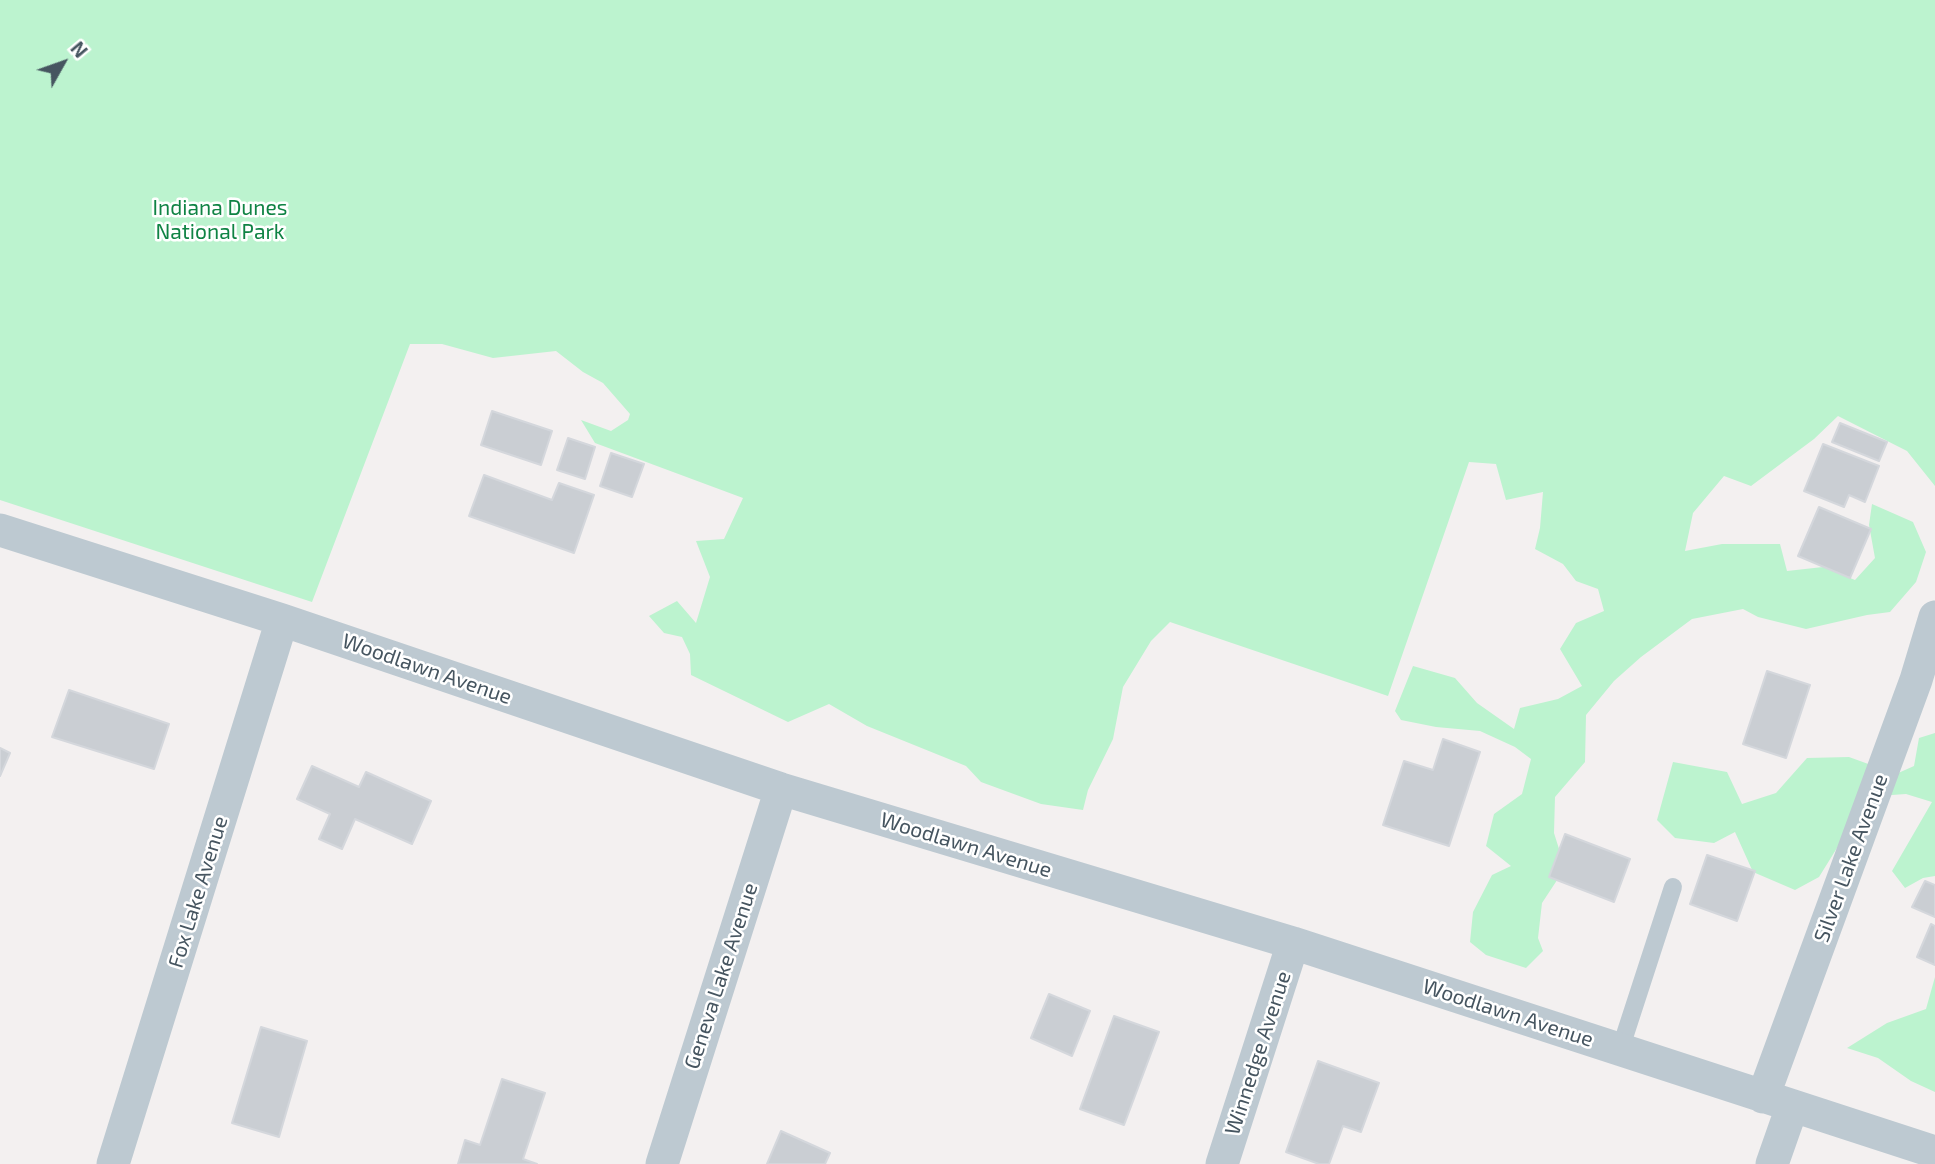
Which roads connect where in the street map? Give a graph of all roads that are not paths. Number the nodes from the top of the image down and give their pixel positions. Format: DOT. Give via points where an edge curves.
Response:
graph roads {
  1 [pos="0,530"];
  2 [pos="1935,617"];
  3 [pos="282,620"];
  4 [pos="781,789"];
  5 [pos="1673,887"];
  6 [pos="1293,943"];
  7 [pos="1620,1050"];
  8 [pos="1778,1102"];
  9 [pos="1935,1152"];
  10 [pos="113,1164"];
  11 [pos="662,1164"];
  12 [pos="1222,1164"];
  13 [pos="1772,1164"];
  1 -- 3 [label="street, Woodlawn Avenue"];
  2 -- 8 [label="street, Silver Lake Avenue"];
  3 -- 4 [label="street, Woodlawn Avenue"];
  3 -- 10 [label="street, Fox Lake Avenue"];
  4 -- 6 [label="street, Woodlawn Avenue"];
  4 -- 11 [label="street, Geneva Lake Avenue"];
  5 -- 7 [label="lane"];
  6 -- 7 [label="street, Woodlawn Avenue"];
  6 -- 12 [label="street, Winnedge Avenue"];
  7 -- 8 [label="street, Woodlawn Avenue"];
  8 -- 9 [label="street, Woodlawn Avenue"];
  8 -- 13 [label="street, Silver Lake Avenue"];
}
